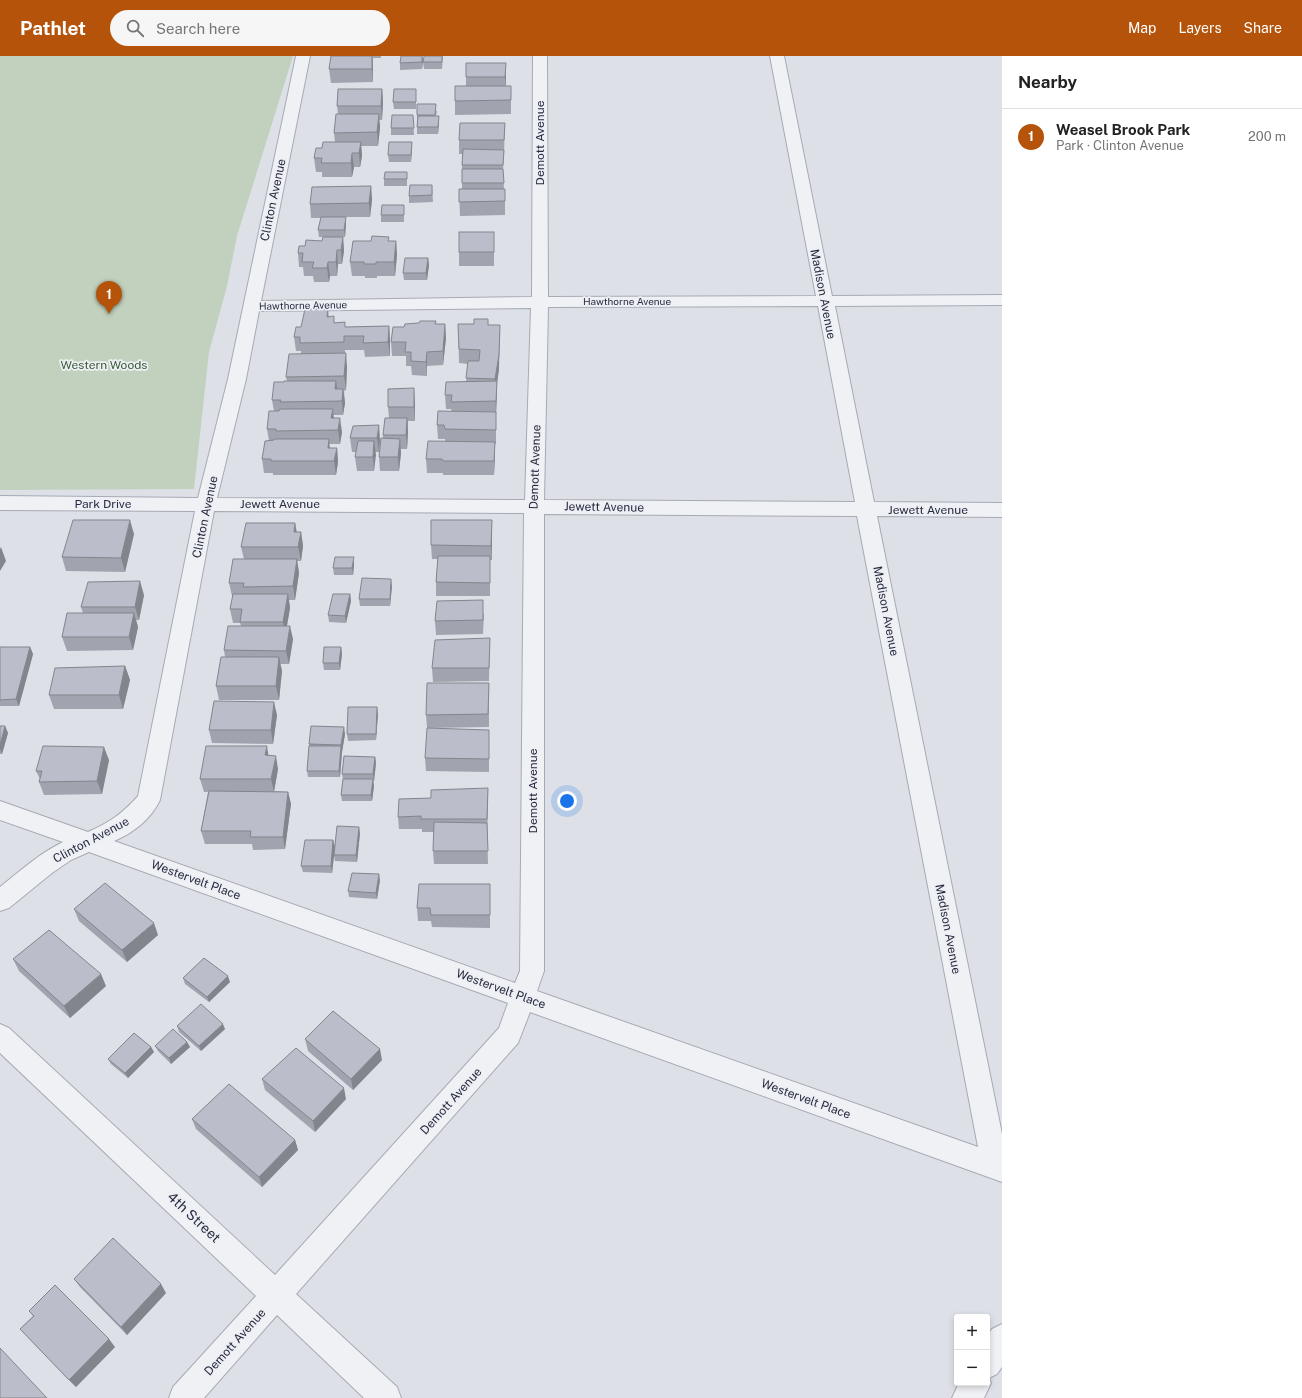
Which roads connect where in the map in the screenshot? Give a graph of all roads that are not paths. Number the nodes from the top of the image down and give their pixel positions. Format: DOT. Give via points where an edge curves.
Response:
graph roads {
  1 [pos="303,56"];
  2 [pos="540,56"];
  3 [pos="777,56"];
  4 [pos="825,300"];
  5 [pos="1002,300"];
  6 [pos="540,302"];
  7 [pos="252,306"];
  8 [pos="0,503"];
  9 [pos="206,504"];
  10 [pos="534,506"];
  11 [pos="865,510"];
  12 [pos="1002,510"];
  13 [pos="0,810"];
  14 [pos="88,842"];
  15 [pos="0,901"];
  16 [pos="523,997"];
  17 [pos="0,1036"];
  18 [pos="999,1168"];
  19 [pos="277,1295"];
  20 [pos="1002,1339"];
  21 [pos="990,1359"];
  22 [pos="974,1386"];
  23 [pos="184,1398"];
  24 [pos="386,1398"];
  25 [pos="967,1398"];
  1 -- 7 [label="street, Clinton Avenue"];
  2 -- 6 [label="street, Demott Avenue"];
  3 -- 4 [label="street, Madison Avenue"];
  4 -- 5 [label="street, Hawthorne Avenue"];
  4 -- 6 [label="street, Hawthorne Avenue"];
  4 -- 11 [label="street, Madison Avenue"];
  6 -- 7 [label="street, Hawthorne Avenue"];
  6 -- 10 [label="street, Demott Avenue"];
  7 -- 9 [label="street, Clinton Avenue"];
  8 -- 9 [label="street, Park Drive"];
  9 -- 10 [label="street, Jewett Avenue"];
  9 -- 14 [label="street, Clinton Avenue" via="149,800 132,819"];
  10 -- 11 [label="street, Jewett Avenue"];
  10 -- 16 [label="street, Demott Avenue" via="532,971"];
  11 -- 12 [label="street, Jewett Avenue"];
  11 -- 18 [label="street, Madison Avenue"];
  13 -- 14 [label="street, Westervelt Place"];
  14 -- 15 [label="street, Clinton Avenue" via="63,853"];
  14 -- 16 [label="street, Westervelt Place"];
  16 -- 18 [label="street, Westervelt Place"];
  16 -- 19 [label="street, Demott Avenue" via="509,1035"];
  17 -- 19 [label="street, 4th Street"];
  19 -- 23 [label="street, Demott Avenue"];
  19 -- 24 [label="street, 4th Street"];
  20 -- 21 [label="street"];
  22 -- 25 [label="street"];
}
